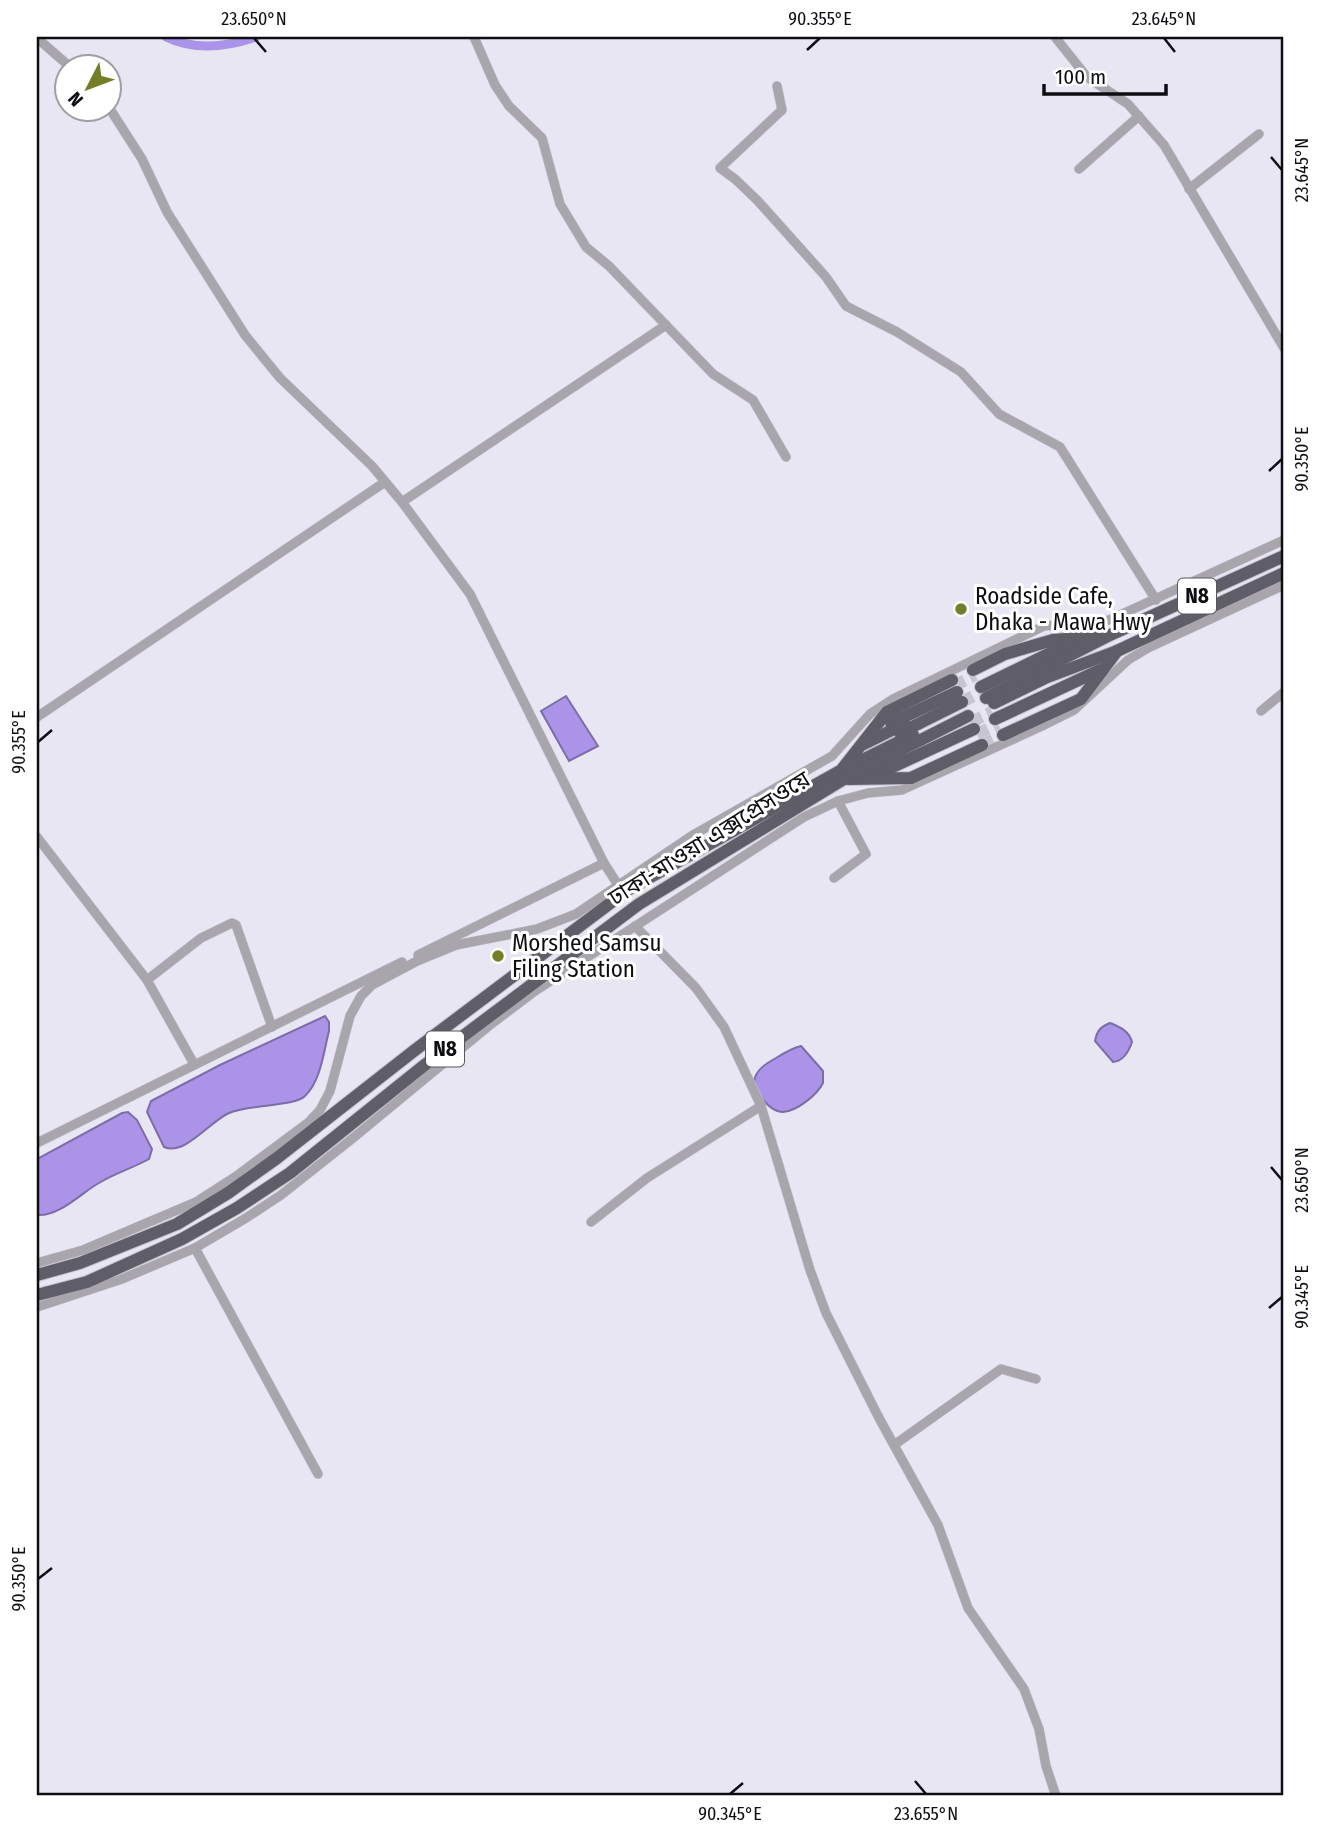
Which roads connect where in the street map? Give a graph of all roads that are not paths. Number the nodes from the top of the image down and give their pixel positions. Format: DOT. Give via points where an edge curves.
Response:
graph roads {
  1 [pos="474,37"];
  2 [pos="1055,37"];
  3 [pos="37,38"];
  4 [pos="53,52"];
  5 [pos="777,86"];
  6 [pos="1139,116"];
  7 [pos="118,122"];
  8 [pos="1259,134"];
  9 [pos="1079,169"];
  10 [pos="1189,189"];
  11 [pos="666,325"];
  12 [pos="1284,348"];
  13 [pos="786,457"];
  14 [pos="385,482"];
  15 [pos="402,502"];
  16 [pos="1284,540"];
  17 [pos="1284,556"];
  18 [pos="1284,573"];
  19 [pos="1284,585"];
  20 [pos="1156,600"];
  21 [pos="1110,635"];
  22 [pos="1082,638"];
  23 [pos="1107,664"];
  24 [pos="1284,692"];
  25 [pos="988,702"];
  26 [pos="1261,710"];
  27 [pos="967,713"];
  28 [pos="37,717"];
  29 [pos="857,751"];
  30 [pos="852,777"];
  31 [pos="838,801"];
  32 [pos="37,837"];
  33 [pos="604,863"];
  34 [pos="834,878"];
  35 [pos="618,885"];
  36 [pos="635,926"];
  37 [pos="147,980"];
  38 [pos="272,1027"];
  39 [pos="194,1063"];
  40 [pos="761,1106"];
  41 [pos="37,1143"];
  42 [pos="591,1222"];
  43 [pos="194,1248"];
  44 [pos="37,1263"];
  45 [pos="37,1275"];
  46 [pos="37,1295"];
  47 [pos="37,1307"];
  48 [pos="1036,1379"];
  49 [pos="894,1445"];
  50 [pos="318,1474"];
  51 [pos="1056,1796"];
  1 -- 11 [label="street" via="509,106 542,138 560,204 586,247"];
  2 -- 6 [label="street" via="1087,77"];
  3 -- 4 [label="street"];
  5 -- 20 [label="street" via="782,110 720,168 757,200 846,306 961,372 999,414 1060,447"];
  6 -- 9 [label="street"];
  6 -- 10 [label="street" via="1164,145"];
  7 -- 14 [label="street" via="184,241 245,335 280,379"];
  8 -- 10 [label="street"];
  10 -- 12 [label="street"];
  11 -- 13 [label="street" via="713,374 752,400"];
  11 -- 15 [label="street"];
  14 -- 15 [label="street"];
  14 -- 28 [label="street"];
  15 -- 33 [label="street" via="470,594"];
  16 -- 20 [label="street"];
  17 -- 21 [label="highway, N8"];
  18 -- 23 [label="highway, N8"];
  19 -- 31 [label="street" via="1148,648 1073,710 1042,726 902,790"];
  20 -- 35 [label="street" via="1109,620 1044,626 893,699 870,714 832,757 693,835"];
  21 -- 22 [label="highway, N8"];
  21 -- 25 [label="highway, N8"];
  22 -- 25 [label="highway, N8"];
  22 -- 25 [label="highway, N8"];
  22 -- 25 [label="highway, N8" via="1053,640 1005,654"];
  23 -- 25 [label="highway, N8"];
  23 -- 25 [label="highway, N8" via="1045,678"];
  23 -- 25 [label="highway, N8" via="1089,688"];
  24 -- 26 [label="street"];
  27 -- 29 [label="highway, ঢাকা-মাওয়া এক্সপ্রেসওয়ে / N8"];
  27 -- 29 [label="highway, ঢাকা-মাওয়া এক্সপ্রেসওয়ে / N8" via="875,727"];
  27 -- 30 [label="highway, ঢাকা-মাওয়া এক্সপ্রেসওয়ে / N8"];
  27 -- 30 [label="highway, ঢাকা-মাওয়া এক্সপ্রেসওয়ে / N8"];
  27 -- 30 [label="highway, ঢাকা-মাওয়া এক্সপ্রেসওয়ে / N8" via="891,778"];
  29 -- 30 [label="highway, ঢাকা-মাওয়া এক্সপ্রেসওয়ে / N8"];
  30 -- 45 [label="highway, ঢাকা-মাওয়া এক্সপ্রেসওয়ে / N8" via="629,889 228,1193 177,1224"];
  30 -- 46 [label="highway, ঢাকা-মাওয়া এক্সপ্রেসওয়ে / N8" via="639,904 436,1056 290,1173 237,1208 183,1239 87,1282"];
  31 -- 34 [label="street" via="866,854"];
  31 -- 36 [label="street" via="804,817"];
  32 -- 37 [label="street"];
  33 -- 35 [label="street"];
  33 -- 38 [label="street"];
  35 -- 44 [label="street" via="560,922 456,945 372,985 351,1016 330,1091 309,1122 196,1202 83,1250"];
  36 -- 40 [label="street" via="696,988 724,1027"];
  36 -- 43 [label="street" via="490,1025 281,1195"];
  37 -- 38 [label="street" via="201,938 235,923"];
  37 -- 39 [label="street"];
  38 -- 39 [label="street"];
  39 -- 41 [label="street"];
  40 -- 42 [label="street" via="647,1178"];
  40 -- 49 [label="street" via="826,1313"];
  43 -- 47 [label="street" via="122,1279"];
  43 -- 50 [label="street"];
  48 -- 49 [label="street" via="1001,1369"];
  49 -- 51 [label="street" via="938,1525 968,1608 1024,1689"];
}
